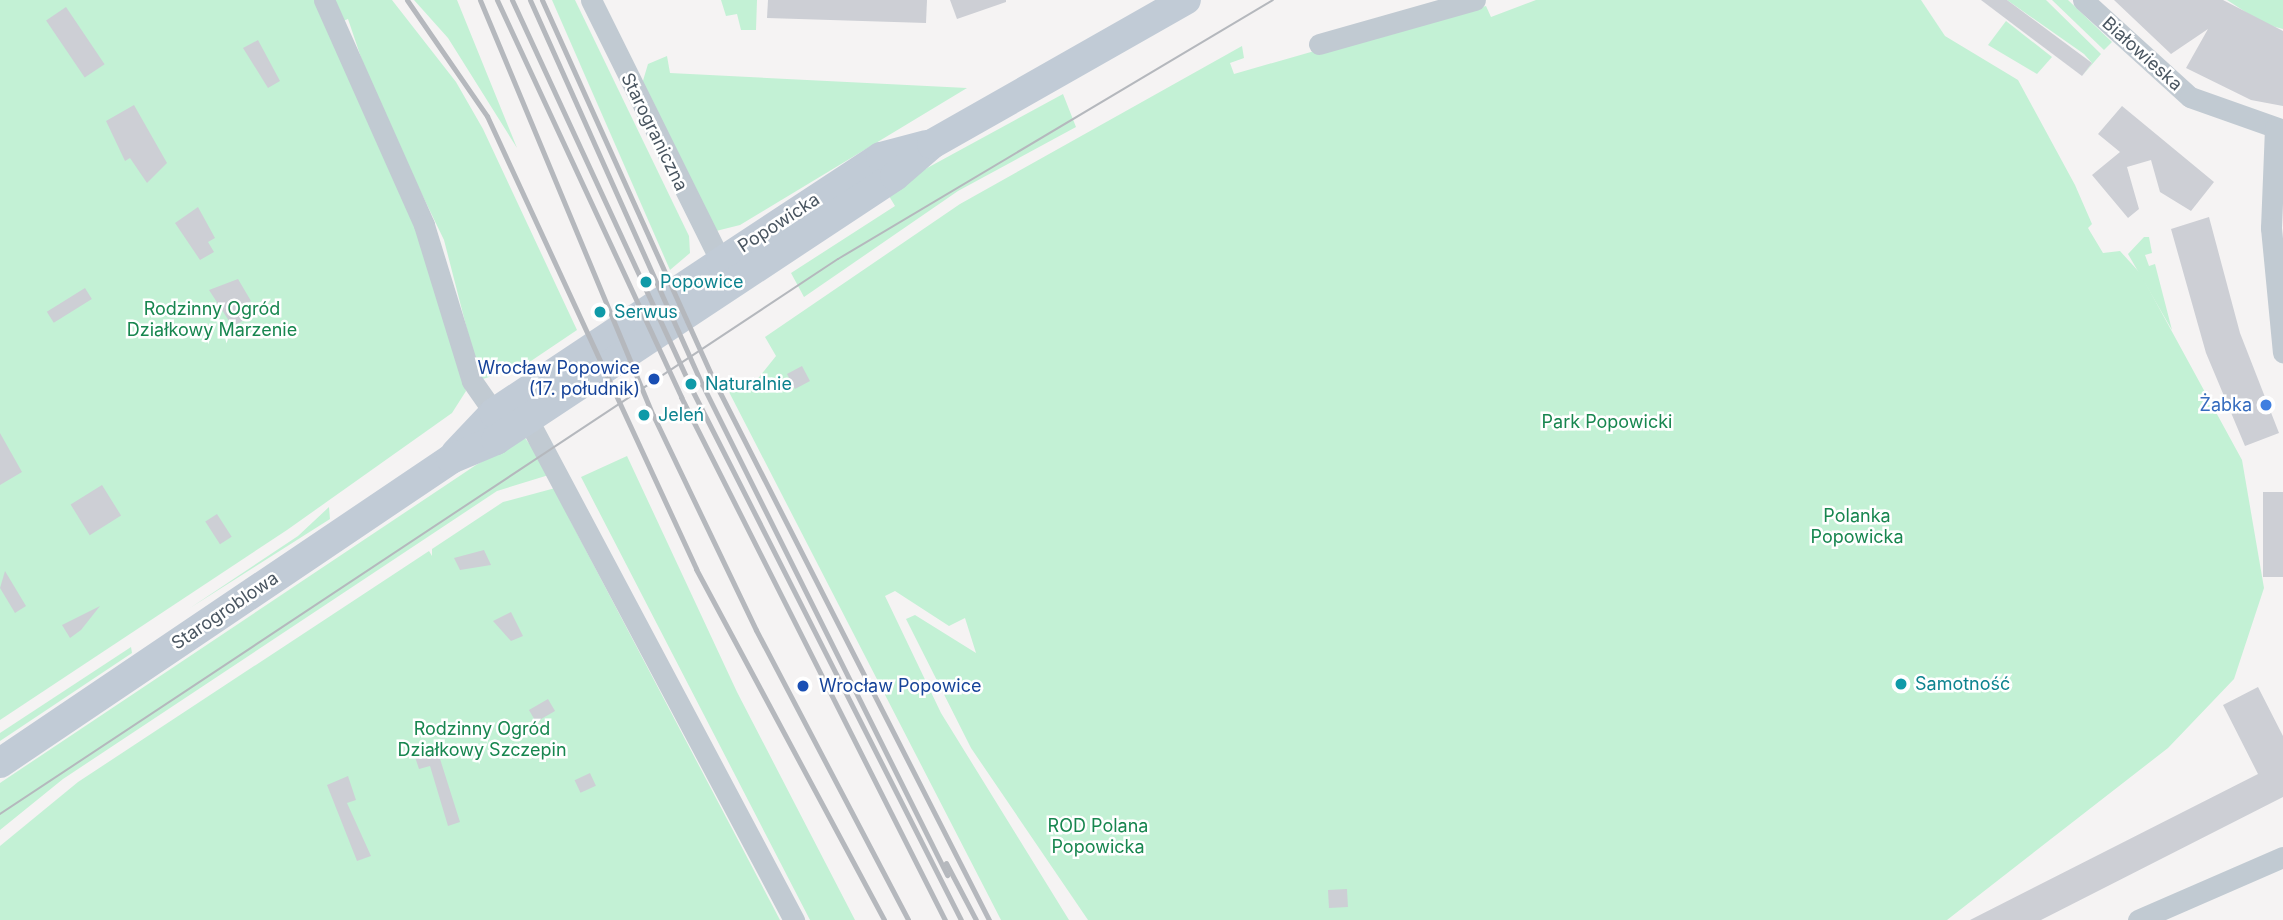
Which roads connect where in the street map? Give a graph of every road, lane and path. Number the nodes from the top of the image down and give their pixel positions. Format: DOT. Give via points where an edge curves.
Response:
graph roads {
  1 [pos="324,0"];
  2 [pos="591,0"];
  3 [pos="1475,0"];
  4 [pos="2083,0"];
  5 [pos="1174,3"];
  6 [pos="1319,44"];
  7 [pos="2279,129"];
  8 [pos="932,144"];
  9 [pos="721,262"];
  10 [pos="2283,352"];
  11 [pos="494,413"];
  12 [pos="527,418"];
  13 [pos="451,459"];
  14 [pos="0,763"];
  15 [pos="2283,858"];
  16 [pos="794,920"];
  17 [pos="2138,920"];
  1 -- 11 [label="street" via="429,238 472,381"];
  2 -- 9 [label="street, Starograniczna"];
  3 -- 6 [label="street"];
  4 -- 7 [label="street, Białowieska" via="2190,97"];
  5 -- 8 [label="street, Popowicka"];
  7 -- 10 [label="street" via="2272,251"];
  8 -- 9 [label="street, Popowicka" via="881,157"];
  8 -- 12 [label="street, Popowicka" via="895,176"];
  9 -- 11 [label="street, Popowicka"];
  11 -- 13 [label="street, Starogroblowa"];
  12 -- 13 [label="street, Starogroblowa"];
  12 -- 16 [label="street"];
  13 -- 14 [label="street, Starogroblowa"];
  15 -- 17 [label="street"];
}
